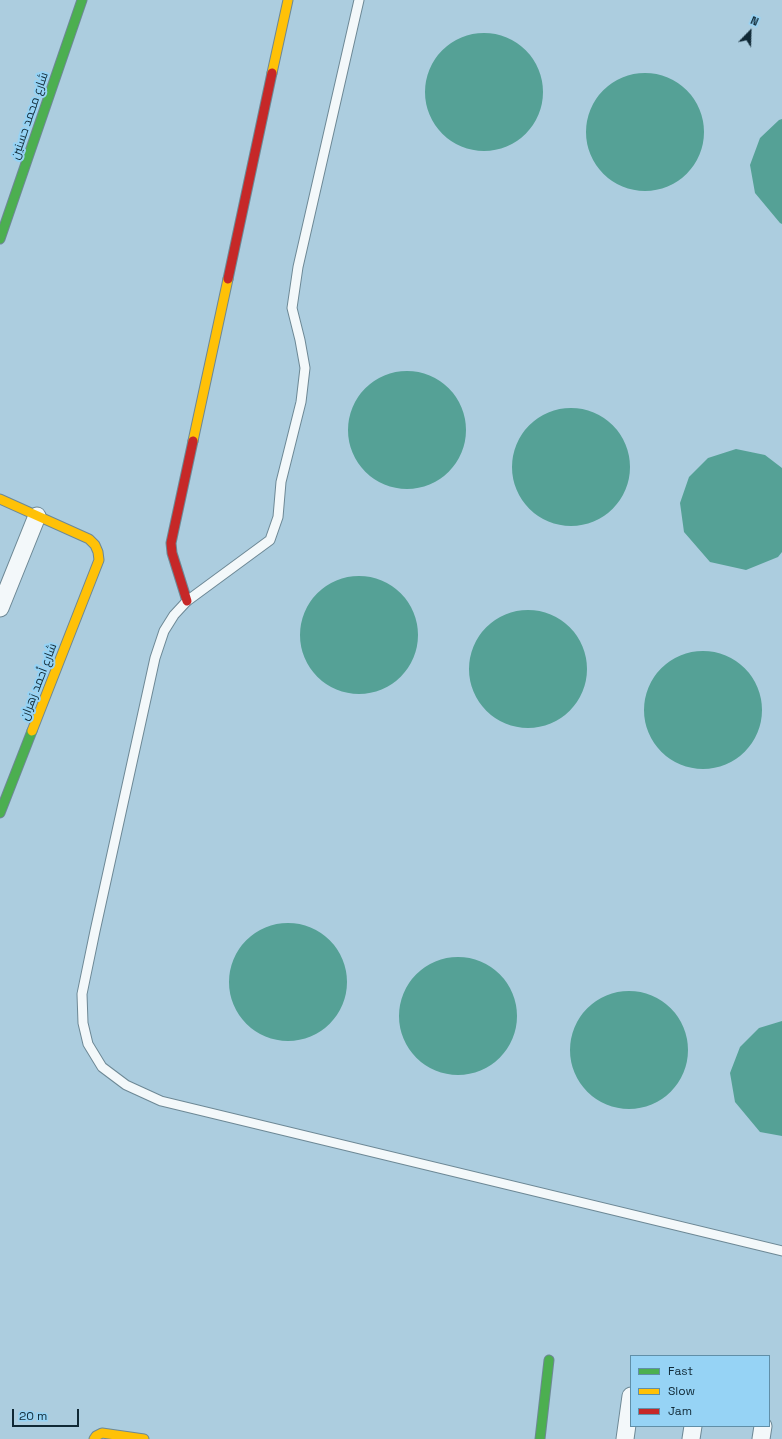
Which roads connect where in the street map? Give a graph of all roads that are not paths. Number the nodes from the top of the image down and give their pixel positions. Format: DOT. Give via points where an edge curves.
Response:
graph roads {
  1 [pos="82,0"];
  2 [pos="288,0"];
  3 [pos="359,0"];
  4 [pos="0,239"];
  5 [pos="0,499"];
  6 [pos="38,516"];
  7 [pos="187,601"];
  8 [pos="0,608"];
  9 [pos="0,813"];
  10 [pos="782,1250"];
  11 [pos="549,1360"];
  12 [pos="630,1403"];
  13 [pos="693,1427"];
  14 [pos="763,1427"];
  15 [pos="94,1439"];
  16 [pos="144,1439"];
  17 [pos="540,1439"];
  18 [pos="625,1439"];
  19 [pos="691,1439"];
  20 [pos="761,1439"];
  1 -- 4 [label="street, شارع محمد حسنين"];
  2 -- 7 [label="street" via="172,543 172,553"];
  3 -- 7 [label="lane" via="298,267 292,308 305,368 301,402 281,482 278,517 270,540"];
  5 -- 6 [label="street"];
  6 -- 8 [label="street"];
  6 -- 9 [label="street, شارع أحمد زهران" via="89,539 95,545 99,560"];
  7 -- 10 [label="lane" via="164,631 155,658 82,994 83,1023 88,1044 102,1067 126,1085 161,1101"];
  11 -- 17 [label="street"];
  12 -- 18 [label="street"];
  13 -- 19 [label="street"];
  14 -- 20 [label="street"];
  15 -- 16 [label="street" via="102,1433"];
}
